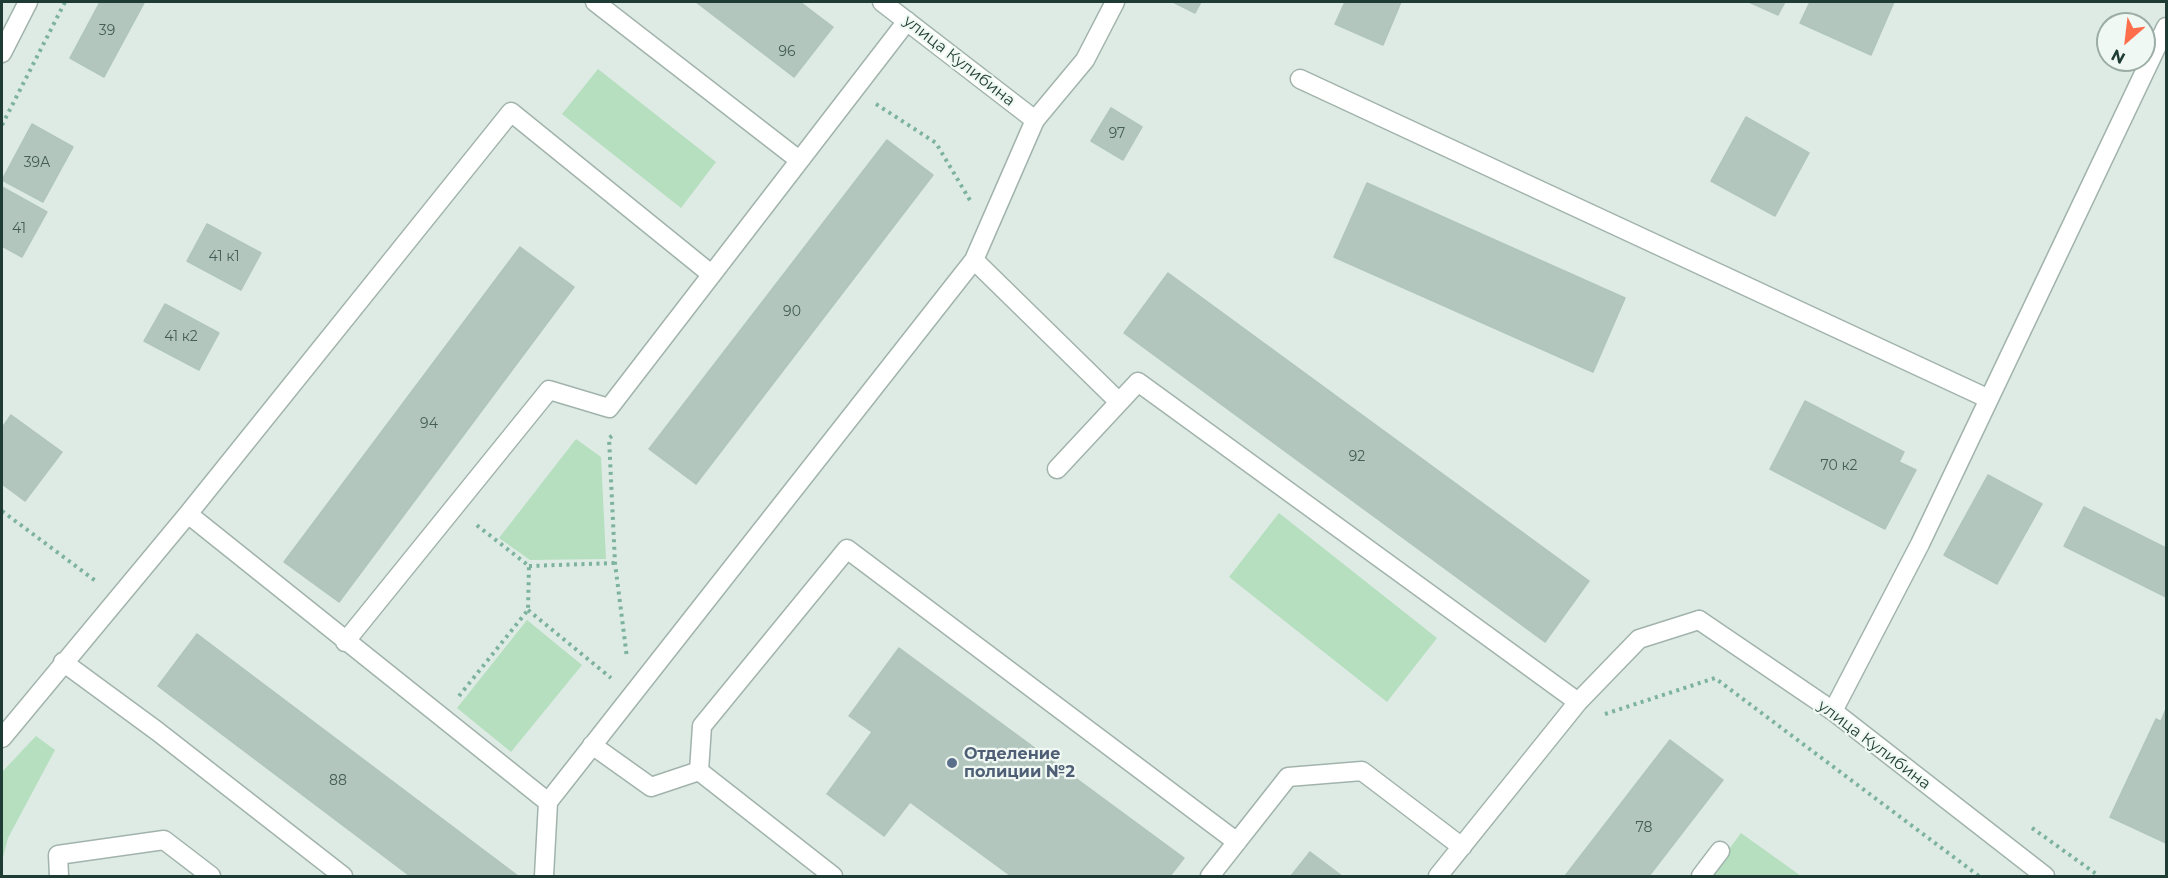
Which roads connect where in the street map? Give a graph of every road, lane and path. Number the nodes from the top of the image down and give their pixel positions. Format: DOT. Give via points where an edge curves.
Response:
graph roads {
  1 [pos="28,2"];
  2 [pos="65,2"];
  3 [pos="595,2"];
  4 [pos="882,2"];
  5 [pos="1115,2"];
  6 [pos="907,21"];
  7 [pos="2166,27"];
  8 [pos="2,53"];
  9 [pos="1300,79"];
  10 [pos="868,113"];
  11 [pos="1035,120"];
  12 [pos="2,125"];
  13 [pos="799,160"];
  14 [pos="987,230"];
  15 [pos="974,260"];
  16 [pos="711,274"];
  17 [pos="1989,399"];
  18 [pos="1118,401"];
  19 [pos="617,429"];
  20 [pos="1057,469"];
  21 [pos="454,507"];
  22 [pos="2,511"];
  23 [pos="188,514"];
  24 [pos="615,563"];
  25 [pos="529,566"];
  26 [pos="118,597"];
  27 [pos="528,610"];
  28 [pos="345,642"];
  29 [pos="63,662"];
  30 [pos="632,695"];
  31 [pos="1578,702"];
  32 [pos="1833,711"];
  33 [pos="1599,716"];
  34 [pos="442,718"];
  35 [pos="2,738"];
  36 [pos="592,745"];
  37 [pos="699,771"];
  38 [pos="548,802"];
  39 [pos="1237,842"];
  40 [pos="1462,847"];
  41 [pos="1720,851"];
  42 [pos="59,876"];
  43 [pos="211,876"];
  44 [pos="344,876"];
  45 [pos="544,876"];
  46 [pos="833,876"];
  47 [pos="1210,876"];
  48 [pos="1438,876"];
  49 [pos="1701,876"];
  50 [pos="1979,876"];
  51 [pos="2045,876"];
  1 -- 8 [label="street"];
  2 -- 12 [label="path"];
  3 -- 13 [label="street"];
  4 -- 6 [label="street, улица Кулибина"];
  5 -- 11 [label="street" via="1085,60"];
  6 -- 11 [label="street, улица Кулибина"];
  6 -- 13 [label="street"];
  7 -- 17 [label="street"];
  9 -- 17 [label="street"];
  10 -- 14 [label="path" via="876,104 936,143"];
  11 -- 14 [label="street"];
  13 -- 16 [label="street"];
  14 -- 15 [label="street"];
  15 -- 18 [label="street"];
  15 -- 30 [label="street"];
  16 -- 21 [label="street" via="609,408 549,390"];
  16 -- 23 [label="street" via="511,112"];
  17 -- 32 [label="street" via="1920,544"];
  18 -- 20 [label="street"];
  18 -- 31 [label="street" via="1138,382"];
  19 -- 24 [label="path" via="609,438"];
  21 -- 25 [label="path"];
  21 -- 28 [label="street"];
  22 -- 26 [label="path"];
  23 -- 26 [label="street"];
  23 -- 28 [label="street"];
  24 -- 25 [label="path"];
  24 -- 30 [label="path"];
  25 -- 27 [label="path"];
  26 -- 29 [label="street"];
  27 -- 30 [label="path"];
  27 -- 34 [label="path"];
  28 -- 34 [label="street"];
  29 -- 35 [label="street"];
  29 -- 44 [label="street"];
  30 -- 36 [label="street"];
  31 -- 32 [label="street, улица Кулибина" via="1639,639 1699,620"];
  31 -- 40 [label="street"];
  32 -- 51 [label="street, улица Кулибина"];
  33 -- 50 [label="path" via="1716,678"];
  34 -- 38 [label="street"];
  36 -- 37 [label="street" via="651,787"];
  36 -- 38 [label="street"];
  37 -- 39 [label="street" via="702,726 847,549"];
  37 -- 46 [label="street"];
  38 -- 45 [label="street"];
  39 -- 40 [label="street" via="1288,777 1362,771"];
  39 -- 47 [label="street"];
  40 -- 48 [label="street"];
  41 -- 49 [label="street"];
  42 -- 43 [label="street" via="58,855 164,840"];
}
